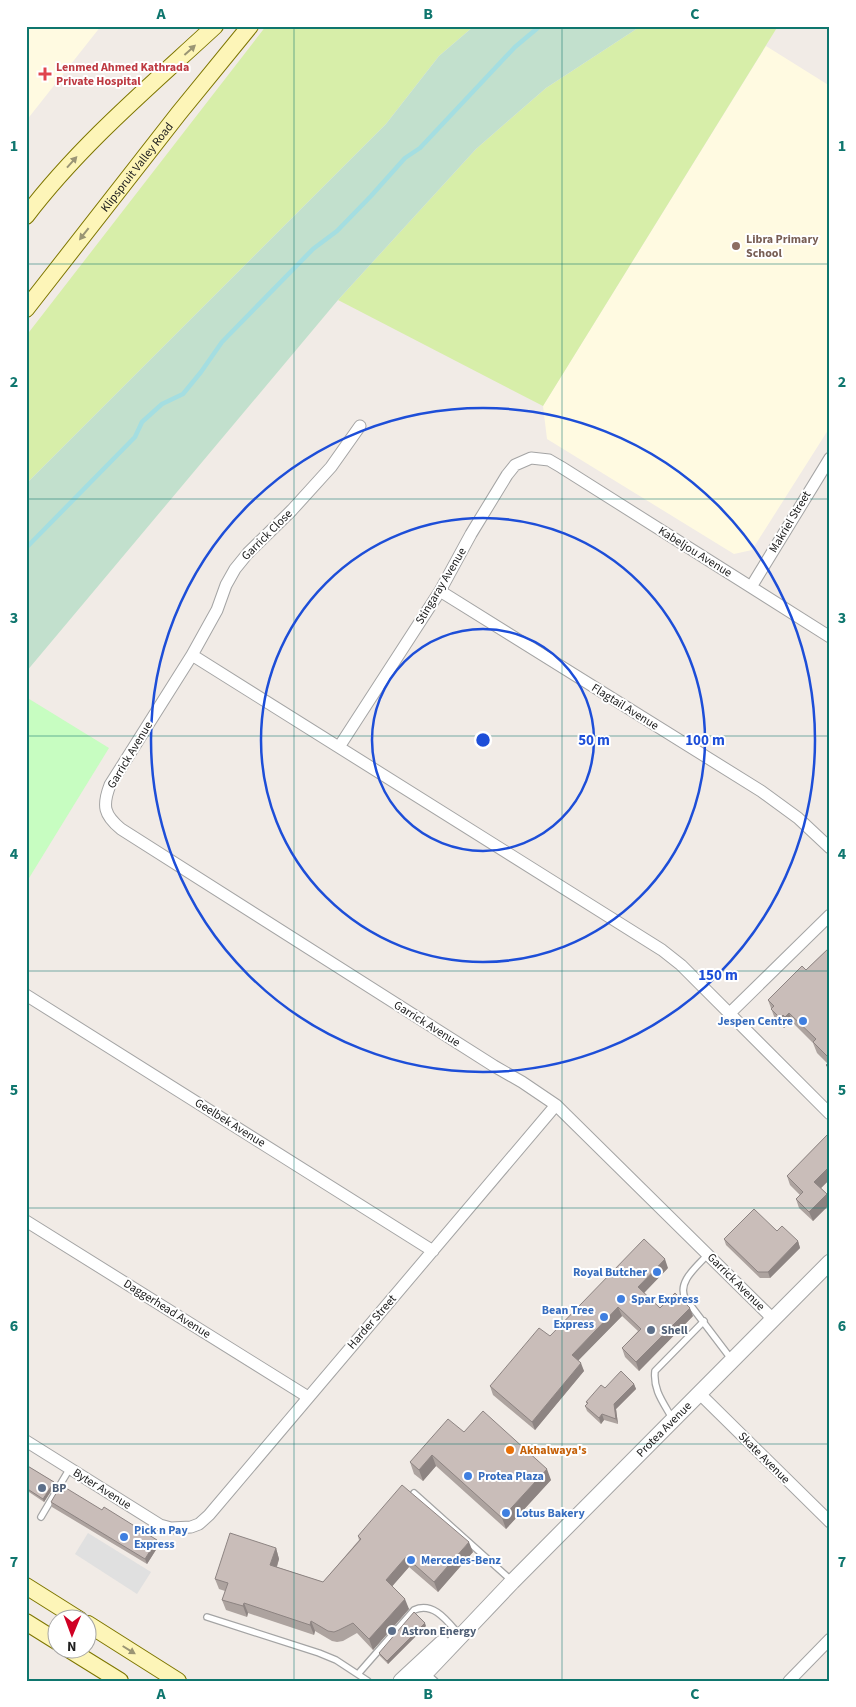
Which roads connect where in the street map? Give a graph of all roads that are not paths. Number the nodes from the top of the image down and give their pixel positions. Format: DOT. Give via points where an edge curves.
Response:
graph roads {
  1 [pos="215,26"];
  2 [pos="250,26"];
  3 [pos="26,216"];
  4 [pos="26,309"];
  5 [pos="360,426"];
  6 [pos="830,458"];
  7 [pos="561,467"];
  8 [pos="751,587"];
  9 [pos="440,591"];
  10 [pos="830,636"];
  11 [pos="192,655"];
  12 [pos="339,747"];
  13 [pos="830,848"];
  14 [pos="830,915"];
  15 [pos="26,995"];
  16 [pos="730,1014"];
  17 [pos="556,1105"];
  18 [pos="830,1114"];
  19 [pos="26,1221"];
  20 [pos="433,1251"];
  21 [pos="708,1254"];
  22 [pos="830,1262"];
  23 [pos="773,1319"];
  24 [pos="704,1322"];
  25 [pos="732,1360"];
  26 [pos="699,1393"];
  27 [pos="308,1397"];
  28 [pos="673,1420"];
  29 [pos="26,1440"];
  30 [pos="70,1468"];
  31 [pos="414,1493"];
  32 [pos="41,1517"];
  33 [pos="830,1522"];
  34 [pos="182,1528"];
  35 [pos="512,1582"];
  36 [pos="26,1586"];
  37 [pos="499,1596"];
  38 [pos="64,1610"];
  39 [pos="207,1617"];
  40 [pos="26,1622"];
  41 [pos="98,1630"];
  42 [pos="456,1631"];
  43 [pos="48,1636"];
  44 [pos="830,1639"];
  45 [pos="86,1660"];
  46 [pos="358,1674"];
  47 [pos="426,1678"];
  48 [pos="120,1681"];
  49 [pos="178,1681"];
  50 [pos="368,1681"];
  51 [pos="401,1681"];
  52 [pos="789,1681"];
  3 -- 1 [label="main road, one-way" via="76,157"];
  2 -- 4 [label="main road, Klipspruit Valley Road, one-way"];
  5 -- 11 [label="street, Garrick Close" via="331,468 235,569"];
  6 -- 8 [label="street, Makriel Street"];
  7 -- 8 [label="street, Kabeljou Avenue"];
  7 -- 9 [label="street, Stingaray Avenue" via="540,458 515,465 471,534"];
  8 -- 10 [label="street, Kabeljou Avenue"];
  9 -- 12 [label="street, Stingaray Avenue"];
  9 -- 13 [label="street, Flagtail Avenue" via="761,791 798,818"];
  11 -- 12 [label="street"];
  11 -- 17 [label="street, Garrick Avenue" via="110,785 105,804 110,820"];
  12 -- 16 [label="street" via="662,950"];
  14 -- 16 [label="street"];
  15 -- 20 [label="street, Geelbek Avenue"];
  16 -- 18 [label="street"];
  17 -- 20 [label="street, Harder Street"];
  17 -- 21 [label="street, Garrick Avenue"];
  19 -- 27 [label="street, Daggerhead Avenue"];
  20 -- 27 [label="street, Harder Street"];
  21 -- 23 [label="street, Garrick Avenue"];
  21 -- 24 [label="lane" via="683,1283 682,1292"];
  22 -- 23 [label="street, Protea Avenue"];
  23 -- 25 [label="street, Protea Avenue"];
  24 -- 25 [label="lane"];
  24 -- 28 [label="lane" via="655,1371 656,1391"];
  25 -- 26 [label="street, Protea Avenue"];
  26 -- 28 [label="street, Protea Avenue"];
  26 -- 33 [label="street, Skate Avenue"];
  27 -- 34 [label="street, Harder Street" via="209,1515 199,1524"];
  28 -- 35 [label="street, Protea Avenue"];
  29 -- 30 [label="street, Byter Avenue"];
  30 -- 32 [label="lane"];
  30 -- 34 [label="street, Byter Avenue" via="160,1525"];
  31 -- 35 [label="lane"];
  35 -- 37 [label="street, Protea Avenue"];
  36 -- 38 [label="main road"];
  37 -- 42 [label="street, Protea Avenue"];
  37 -- 47 [label="street, Protea Avenue"];
  39 -- 46 [label="lane" via="320,1653"];
  40 -- 43 [label="main road"];
  41 -- 49 [label="main road, one-way"];
  42 -- 46 [label="lane" via="439,1613 426,1608 414,1610"];
  42 -- 51 [label="street, Protea Avenue"];
  44 -- 52 [label="street"];
  45 -- 48 [label="main road"];
  46 -- 50 [label="lane"];
}
